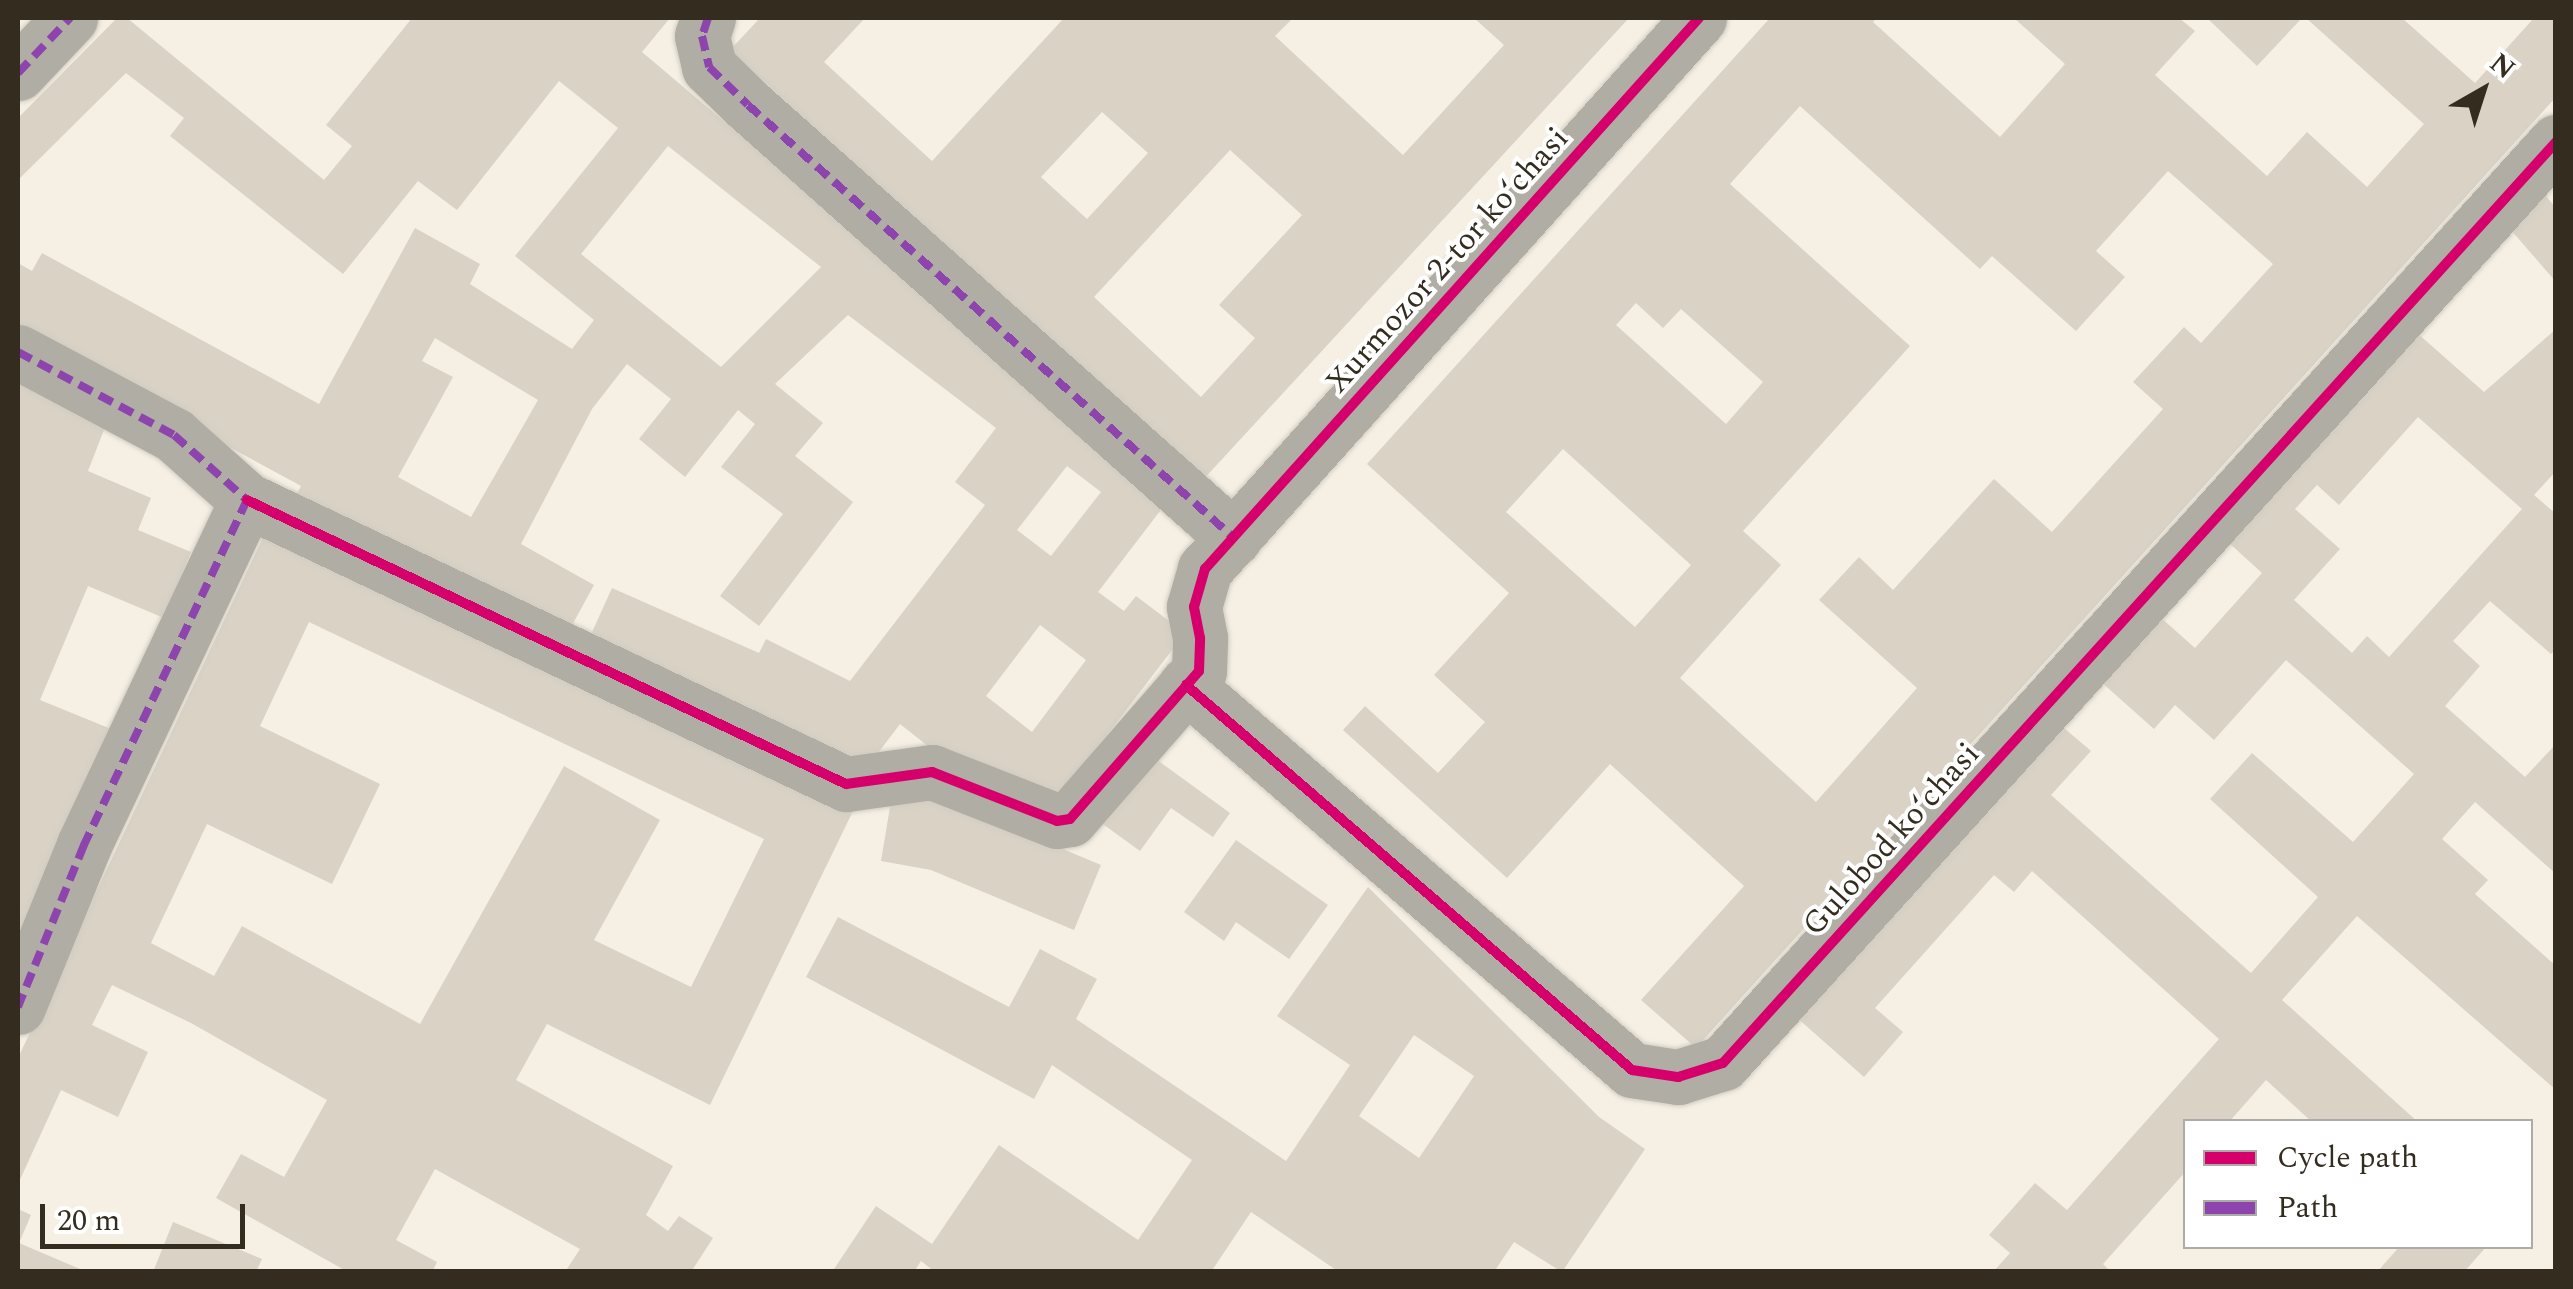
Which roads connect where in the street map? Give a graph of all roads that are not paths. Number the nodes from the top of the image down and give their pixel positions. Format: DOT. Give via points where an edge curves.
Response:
graph roads {
  1 [pos="70,18"];
  2 [pos="708,18"];
  3 [pos="1699,18"];
  4 [pos="18,72"];
  5 [pos="2556,142"];
  6 [pos="18,352"];
  7 [pos="248,500"];
  8 [pos="1234,538"];
  9 [pos="1186,685"];
  10 [pos="18,1007"];
  1 -- 4 [label="street"];
  2 -- 8 [label="street" via="702,36 709,66 748,105"];
  3 -- 8 [label="street, Xurmozor 2-tor koʻchasi"];
  5 -- 9 [label="street, Gulobod koʻchasi" via="1723,1063 1678,1078 1632,1070"];
  6 -- 7 [label="street" via="174,434"];
  7 -- 9 [label="street" via="846,784 932,772 1042,816 1070,819"];
  7 -- 10 [label="street" via="84,846"];
  8 -- 9 [label="street, Xurmozor 2-tor koʻchasi" via="1199,582 1199,671"];
}
